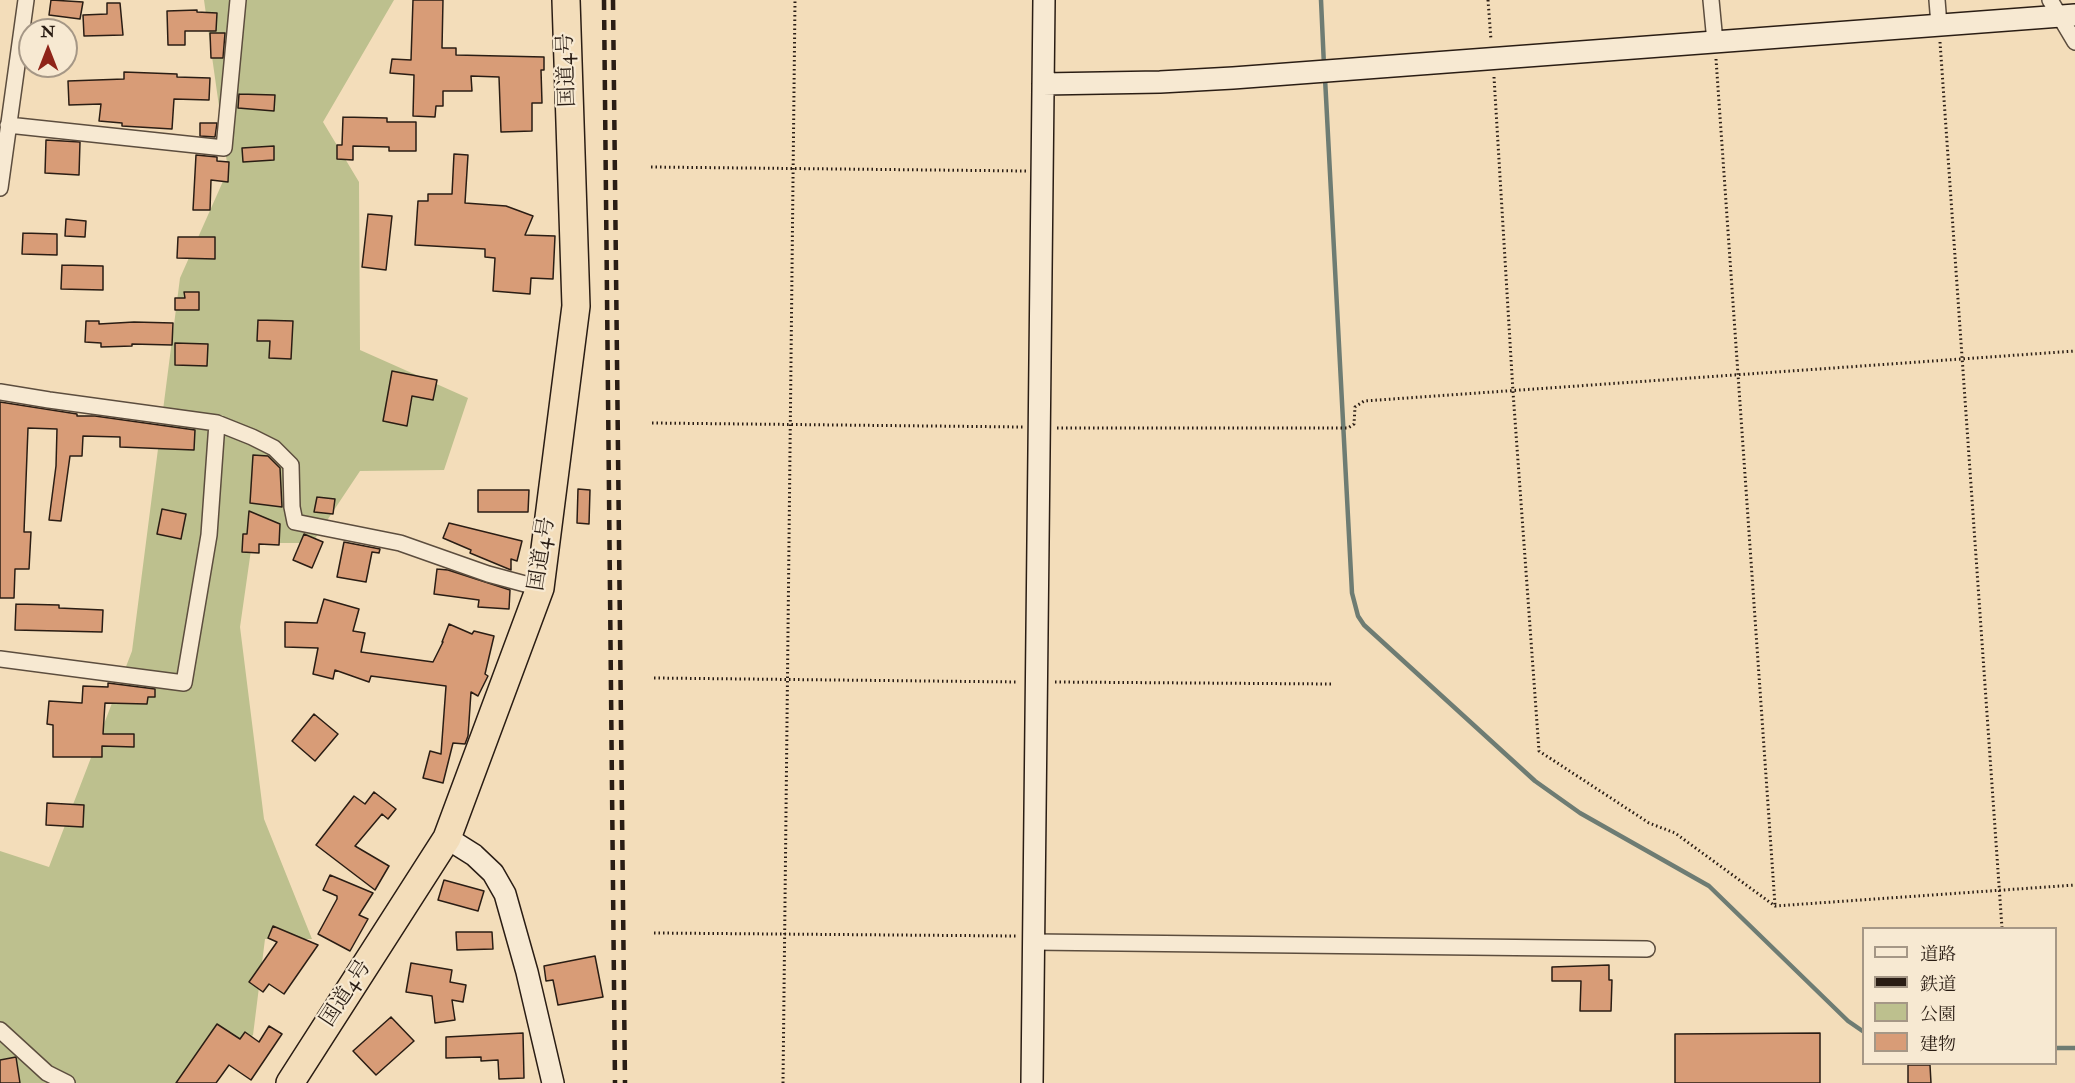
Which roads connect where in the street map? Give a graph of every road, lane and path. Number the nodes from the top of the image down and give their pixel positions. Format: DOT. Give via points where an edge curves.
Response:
graph roads {
  1 [pos="26,0"];
  2 [pos="238,0"];
  3 [pos="566,0"];
  4 [pos="795,0"];
  5 [pos="1044,0"];
  6 [pos="1488,0"];
  7 [pos="1711,0"];
  8 [pos="1937,0"];
  9 [pos="2061,10"];
  10 [pos="1939,25"];
  11 [pos="1714,42"];
  12 [pos="2075,42"];
  13 [pos="1493,58"];
  14 [pos="1043,84"];
  15 [pos="8,125"];
  16 [pos="651,167"];
  17 [pos="793,168"];
  18 [pos="1043,172"];
  19 [pos="0,188"];
  20 [pos="2075,351"];
  21 [pos="1962,360"];
  22 [pos="1737,374"];
  23 [pos="0,392"];
  24 [pos="1513,392"];
  25 [pos="217,423"];
  26 [pos="652,423"];
  27 [pos="790,425"];
  28 [pos="1039,428"];
  29 [pos="540,588"];
  30 [pos="0,659"];
  31 [pos="654,678"];
  32 [pos="787,679"];
  33 [pos="1036,682"];
  34 [pos="1331,684"];
  35 [pos="447,838"];
  36 [pos="2075,885"];
  37 [pos="1999,891"];
  38 [pos="1775,906"];
  39 [pos="2002,927"];
  40 [pos="654,933"];
  41 [pos="784,935"];
  42 [pos="1033,939"];
  43 [pos="1647,949"];
  44 [pos="0,1030"];
  45 [pos="67,1083"];
  46 [pos="290,1083"];
  47 [pos="553,1083"];
  48 [pos="783,1083"];
  49 [pos="1032,1083"];
  1 -- 15 [label="street"];
  2 -- 15 [label="street" via="224,147"];
  3 -- 29 [label="highway, 国道4号" via="576,306"];
  4 -- 17 [label="path"];
  5 -- 14 [label="street"];
  6 -- 13 [label="path"];
  7 -- 11 [label="street"];
  8 -- 10 [label="street"];
  9 -- 10 [label="street"];
  9 -- 12 [label="street"];
  10 -- 11 [label="street"];
  10 -- 21 [label="path"];
  11 -- 13 [label="street"];
  11 -- 22 [label="path"];
  13 -- 14 [label="street" via="1170,82"];
  13 -- 24 [label="path"];
  14 -- 18 [label="street"];
  15 -- 19 [label="street"];
  16 -- 17 [label="path"];
  17 -- 18 [label="path"];
  17 -- 27 [label="path"];
  18 -- 28 [label="street"];
  20 -- 21 [label="path"];
  21 -- 22 [label="path"];
  21 -- 37 [label="path"];
  22 -- 24 [label="path"];
  22 -- 38 [label="path"];
  23 -- 25 [label="street"];
  24 -- 28 [label="path" via="1364,401 1355,407 1354,424 1348,428"];
  24 -- 38 [label="path" via="1539,751 1649,823 1675,833"];
  25 -- 29 [label="street" via="274,448 291,465 295,522 400,543"];
  25 -- 30 [label="street" via="208,535 184,683"];
  26 -- 27 [label="path"];
  27 -- 28 [label="path"];
  27 -- 32 [label="path"];
  28 -- 33 [label="street"];
  29 -- 35 [label="highway, 国道4号"];
  31 -- 32 [label="path"];
  32 -- 33 [label="path"];
  32 -- 41 [label="path"];
  33 -- 34 [label="path"];
  33 -- 42 [label="street"];
  35 -- 46 [label="highway, 国道4号"];
  35 -- 47 [label="street" via="493,873 505,894"];
  36 -- 37 [label="path"];
  37 -- 38 [label="path"];
  37 -- 39 [label="path"];
  40 -- 41 [label="path"];
  41 -- 42 [label="path"];
  41 -- 48 [label="path"];
  42 -- 43 [label="street"];
  42 -- 49 [label="street"];
  44 -- 45 [label="street" via="47,1073"];
}
